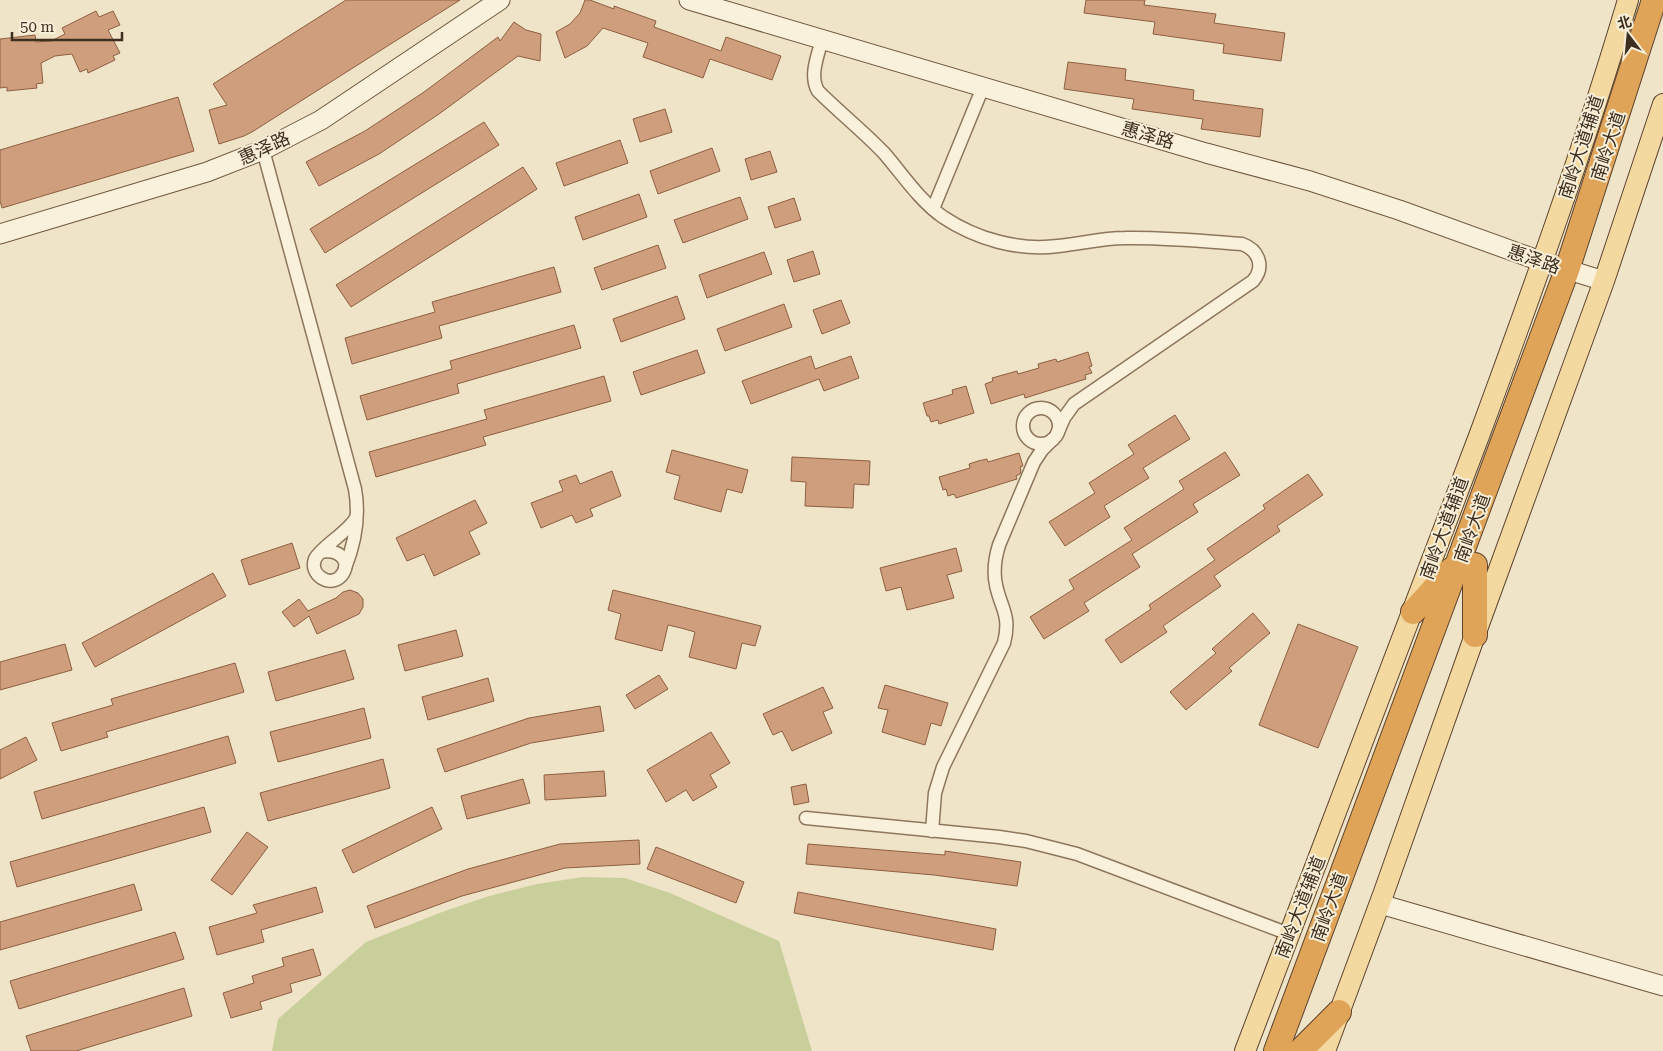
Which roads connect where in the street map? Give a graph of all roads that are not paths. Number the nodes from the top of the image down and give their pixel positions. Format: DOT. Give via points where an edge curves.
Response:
graph roads {
  1 [pos="500,0"];
  2 [pos="689,0"];
  3 [pos="1628,0"];
  4 [pos="1654,0"];
  5 [pos="1663,28"];
  6 [pos="822,39"];
  7 [pos="983,87"];
  8 [pos="1663,104"];
  9 [pos="263,150"];
  10 [pos="933,209"];
  11 [pos="0,234"];
  12 [pos="1543,262"];
  13 [pos="1584,275"];
  14 [pos="1074,404"];
  15 [pos="1044,408"];
  16 [pos="1055,436"];
  17 [pos="1031,441"];
  18 [pos="1034,462"];
  19 [pos="356,518"];
  20 [pos="322,552"];
  21 [pos="1468,562"];
  22 [pos="345,568"];
  23 [pos="1413,612"];
  24 [pos="1475,635"];
  25 [pos="806,818"];
  26 [pos="932,831"];
  27 [pos="1380,904"];
  28 [pos="1289,934"];
  29 [pos="1663,986"];
  30 [pos="1339,1012"];
  31 [pos="1245,1051"];
  32 [pos="1276,1051"];
  33 [pos="1294,1051"];
  34 [pos="1300,1051"];
  35 [pos="1325,1051"];
  1 -- 9 [label="street, 惠泽路" via="320,120"];
  2 -- 6 [label="street, 惠泽路"];
  3 -- 12 [label="main road, 南岭大道辅道"];
  4 -- 13 [label="highway, 南岭大道"];
  5 -- 13 [label="highway, 南岭大道"];
  6 -- 7 [label="street, 惠泽路"];
  6 -- 10 [label="street" via="813,76 814,85 868,136"];
  7 -- 10 [label="street"];
  7 -- 12 [label="street, 惠泽路" via="1310,180"];
  8 -- 13 [label="main road"];
  9 -- 11 [label="street, 惠泽路" via="207,172"];
  9 -- 19 [label="street" via="355,489"];
  10 -- 14 [label="street" via="969,232 1020,246 1056,246 1138,237 1242,244 1255,252 1260,266 1252,280"];
  12 -- 13 [label="street, 惠泽路"];
  12 -- 23 [label="main road, 南岭大道辅道"];
  13 -- 21 [label="highway, 南岭大道"];
  13 -- 24 [label="main road"];
  14 -- 15 [label="street"];
  14 -- 16 [label="street"];
  15 -- 16 [label="street" via="1052,412 1059,422"];
  15 -- 17 [label="street" via="1034,409 1024,420 1024,431"];
  16 -- 17 [label="street" via="1042,444"];
  16 -- 18 [label="street"];
  17 -- 18 [label="street" via="1036,452"];
  18 -- 26 [label="street" via="996,556 996,586 1005,611 1004,643 943,766 935,793"];
  19 -- 20 [label="street"];
  19 -- 22 [label="street" via="354,540"];
  20 -- 22 [label="street" via="337,552"];
  20 -- 22 [label="street" via="314,566 323,580 332,581"];
  21 -- 23 [label="highway"];
  21 -- 24 [label="highway"];
  21 -- 32 [label="highway, 南岭大道"];
  21 -- 33 [label="highway, 南岭大道"];
  23 -- 28 [label="main road, 南岭大道辅道"];
  24 -- 27 [label="main road"];
  25 -- 26 [label="street"];
  26 -- 28 [label="street" via="1026,841 1077,854"];
  27 -- 29 [label="street"];
  27 -- 30 [label="main road"];
  28 -- 31 [label="main road, 南岭大道辅道"];
  30 -- 34 [label="highway"];
  30 -- 35 [label="main road"];
}
